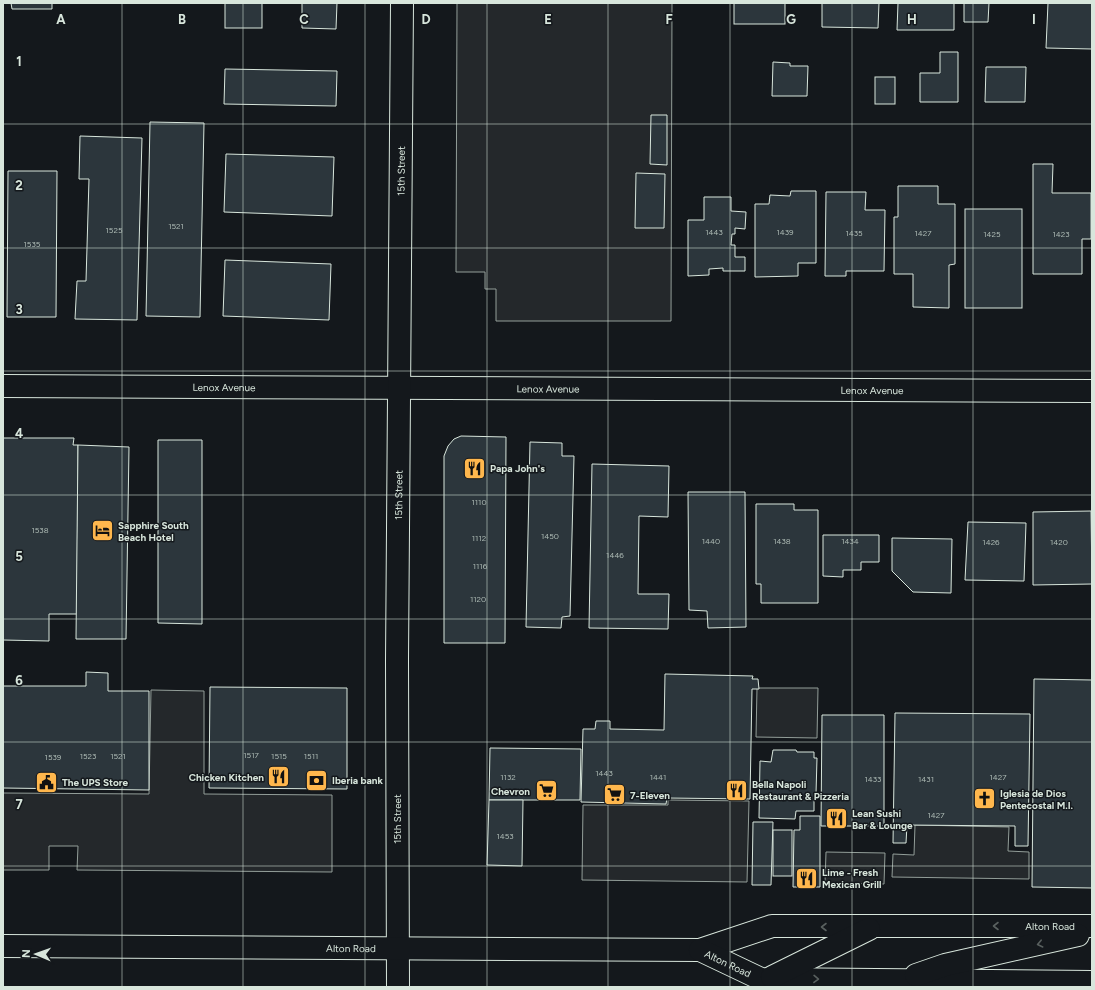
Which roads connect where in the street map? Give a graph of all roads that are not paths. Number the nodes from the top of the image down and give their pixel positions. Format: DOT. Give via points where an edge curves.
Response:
graph roads {
  1 [pos="402,3"];
  2 [pos="3,386"];
  3 [pos="398,388"];
  4 [pos="1092,391"];
  5 [pos="1092,926"];
  6 [pos="872,927"];
  7 [pos="1092,932"];
  8 [pos="3,946"];
  9 [pos="398,949"];
  10 [pos="700,950"];
  11 [pos="770,979"];
  12 [pos="1092,982"];
  13 [pos="902,984"];
  14 [pos="398,987"];
  1 -- 3 [label="main road, 15th Street"];
  2 -- 3 [label="main road, Lenox Avenue"];
  3 -- 4 [label="main road, Lenox Avenue"];
  3 -- 9 [label="main road, 15th Street"];
  5 -- 6 [label="main road, Alton Road, one-way"];
  6 -- 10 [label="main road, Alton Road, one-way" via="772,926"];
  6 -- 11 [label="main road"];
  7 -- 13 [label="main road, one-way" via="945,965"];
  8 -- 9 [label="main road, Alton Road"];
  9 -- 10 [label="main road, Alton Road"];
  9 -- 14 [label="main road, 15th Street"];
  10 -- 11 [label="main road, Alton Road" via="761,979"];
  11 -- 13 [label="main road, Alton Road, one-way"];
  12 -- 13 [label="main road, Alton Road"];
}
